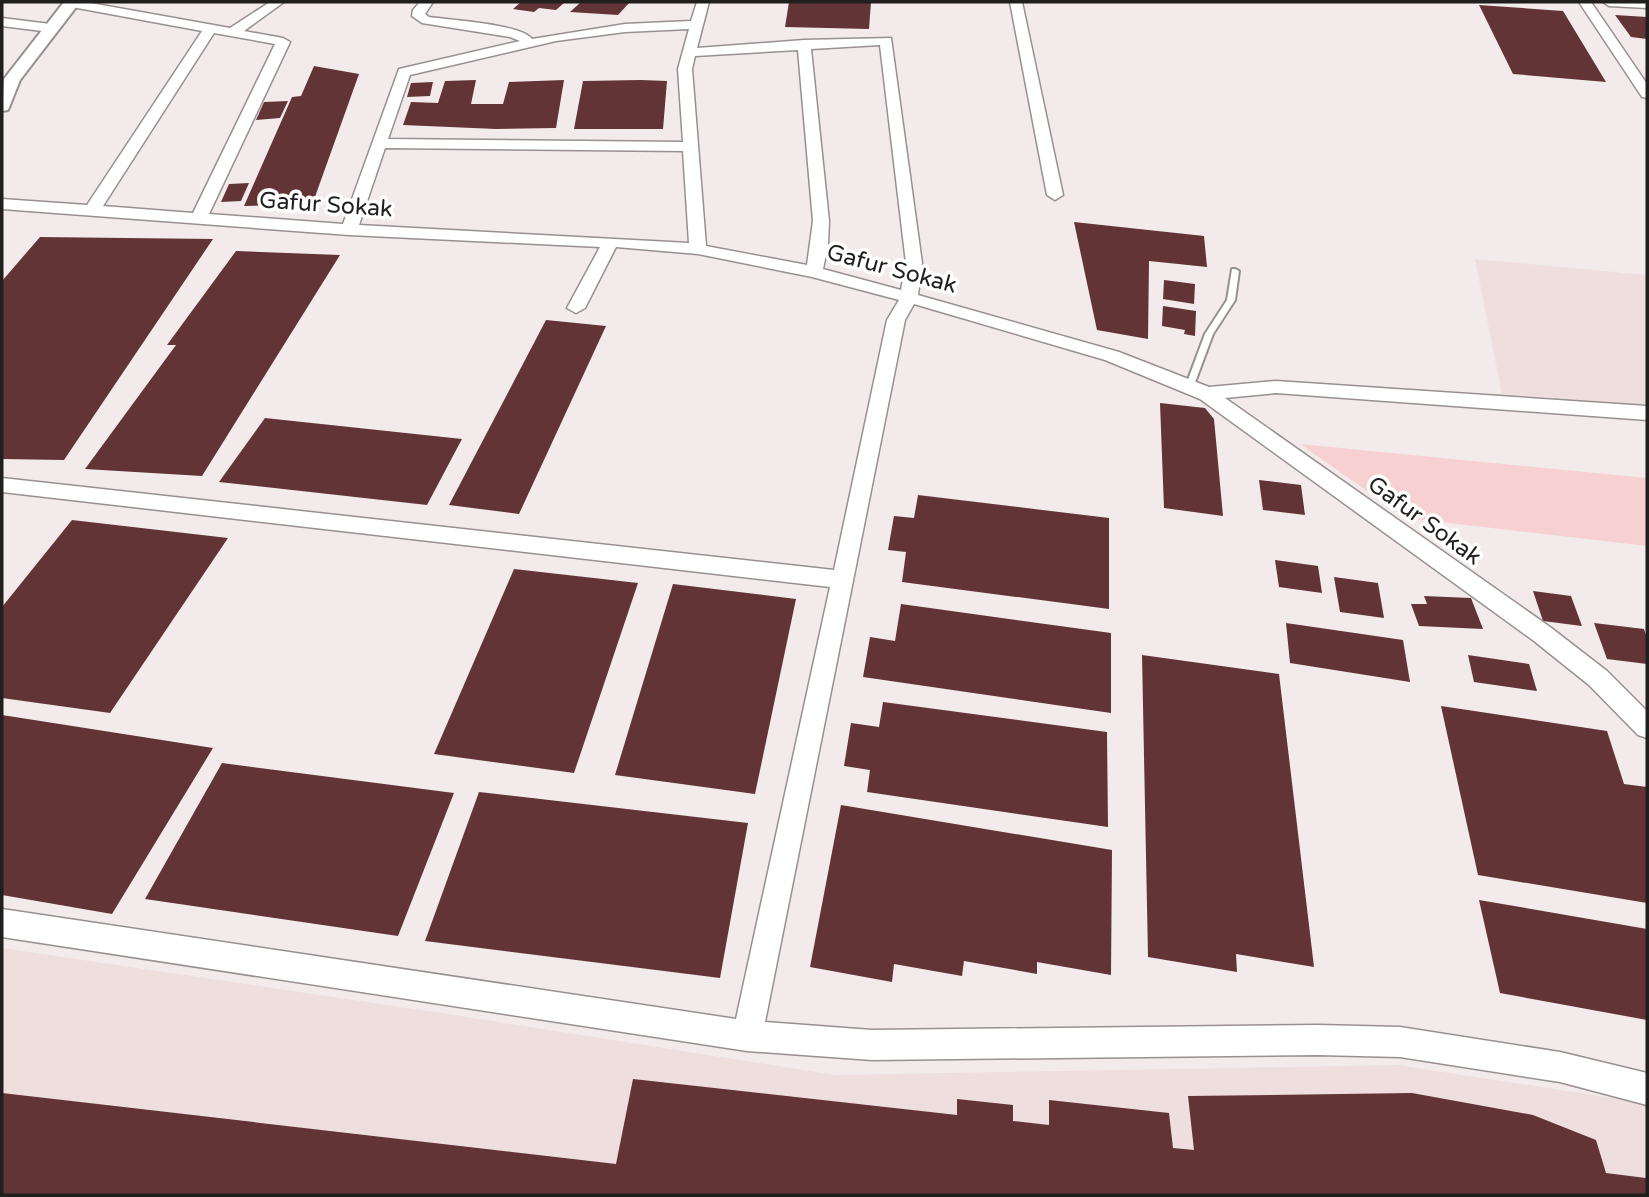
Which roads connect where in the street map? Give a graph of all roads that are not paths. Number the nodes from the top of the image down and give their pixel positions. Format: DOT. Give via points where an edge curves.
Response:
graph roads {
  1 [pos="72,2"];
  2 [pos="278,2"];
  3 [pos="427,2"];
  4 [pos="703,2"];
  5 [pos="1016,2"];
  6 [pos="1586,2"];
  7 [pos="1609,2"];
  8 [pos="1647,4"];
  9 [pos="2,22"];
  10 [pos="696,25"];
  11 [pos="211,27"];
  12 [pos="50,28"];
  13 [pos="235,31"];
  14 [pos="528,43"];
  15 [pos="804,44"];
  16 [pos="688,52"];
  17 [pos="7,79"];
  18 [pos="1647,94"];
  19 [pos="2,106"];
  20 [pos="380,143"];
  21 [pos="690,147"];
  22 [pos="1055,195"];
  23 [pos="2,204"];
  24 [pos="91,212"];
  25 [pos="198,220"];
  26 [pos="349,230"];
  27 [pos="611,242"];
  28 [pos="698,249"];
  29 [pos="1235,271"];
  30 [pos="814,272"];
  31 [pos="909,298"];
  32 [pos="576,308"];
  33 [pos="1198,390"];
  34 [pos="1647,413"];
  35 [pos="2,485"];
  36 [pos="843,580"];
  37 [pos="1647,727"];
  38 [pos="2,923"];
  39 [pos="747,1036"];
  40 [pos="1647,1088"];
  1 -- 11 [label="street"];
  1 -- 12 [label="street"];
  2 -- 13 [label="street"];
  3 -- 14 [label="street" via="418,16 426,20 512,33"];
  4 -- 10 [label="street"];
  5 -- 22 [label="street"];
  6 -- 18 [label="street"];
  7 -- 8 [label="street"];
  9 -- 12 [label="street"];
  10 -- 14 [label="street" via="590,32"];
  10 -- 16 [label="street"];
  11 -- 13 [label="street"];
  11 -- 24 [label="street"];
  12 -- 17 [label="street"];
  13 -- 25 [label="street" via="283,42"];
  14 -- 20 [label="street" via="404,72"];
  15 -- 16 [label="street"];
  15 -- 30 [label="street" via="821,221"];
  15 -- 31 [label="street" via="886,41 914,263"];
  16 -- 21 [label="street"];
  17 -- 19 [label="street"];
  20 -- 21 [label="street"];
  20 -- 26 [label="street"];
  21 -- 28 [label="street"];
  23 -- 24 [label="street, Gafur Sokak"];
  24 -- 25 [label="street, Gafur Sokak"];
  25 -- 26 [label="street, Gafur Sokak"];
  26 -- 27 [label="street, Gafur Sokak"];
  27 -- 28 [label="street, Gafur Sokak"];
  27 -- 32 [label="street"];
  28 -- 30 [label="street, Gafur Sokak"];
  29 -- 33 [label="lane" via="1231,300 1209,334"];
  30 -- 31 [label="street, Gafur Sokak"];
  31 -- 33 [label="street, Gafur Sokak" via="1112,356"];
  31 -- 36 [label="street" via="896,320"];
  33 -- 34 [label="street" via="1276,387"];
  33 -- 37 [label="street, Gafur Sokak" via="1542,634 1598,678"];
  35 -- 36 [label="street"];
  36 -- 39 [label="street"];
  38 -- 39 [label="street"];
  39 -- 40 [label="street" via="872,1045 1400,1042 1560,1067"];
}
